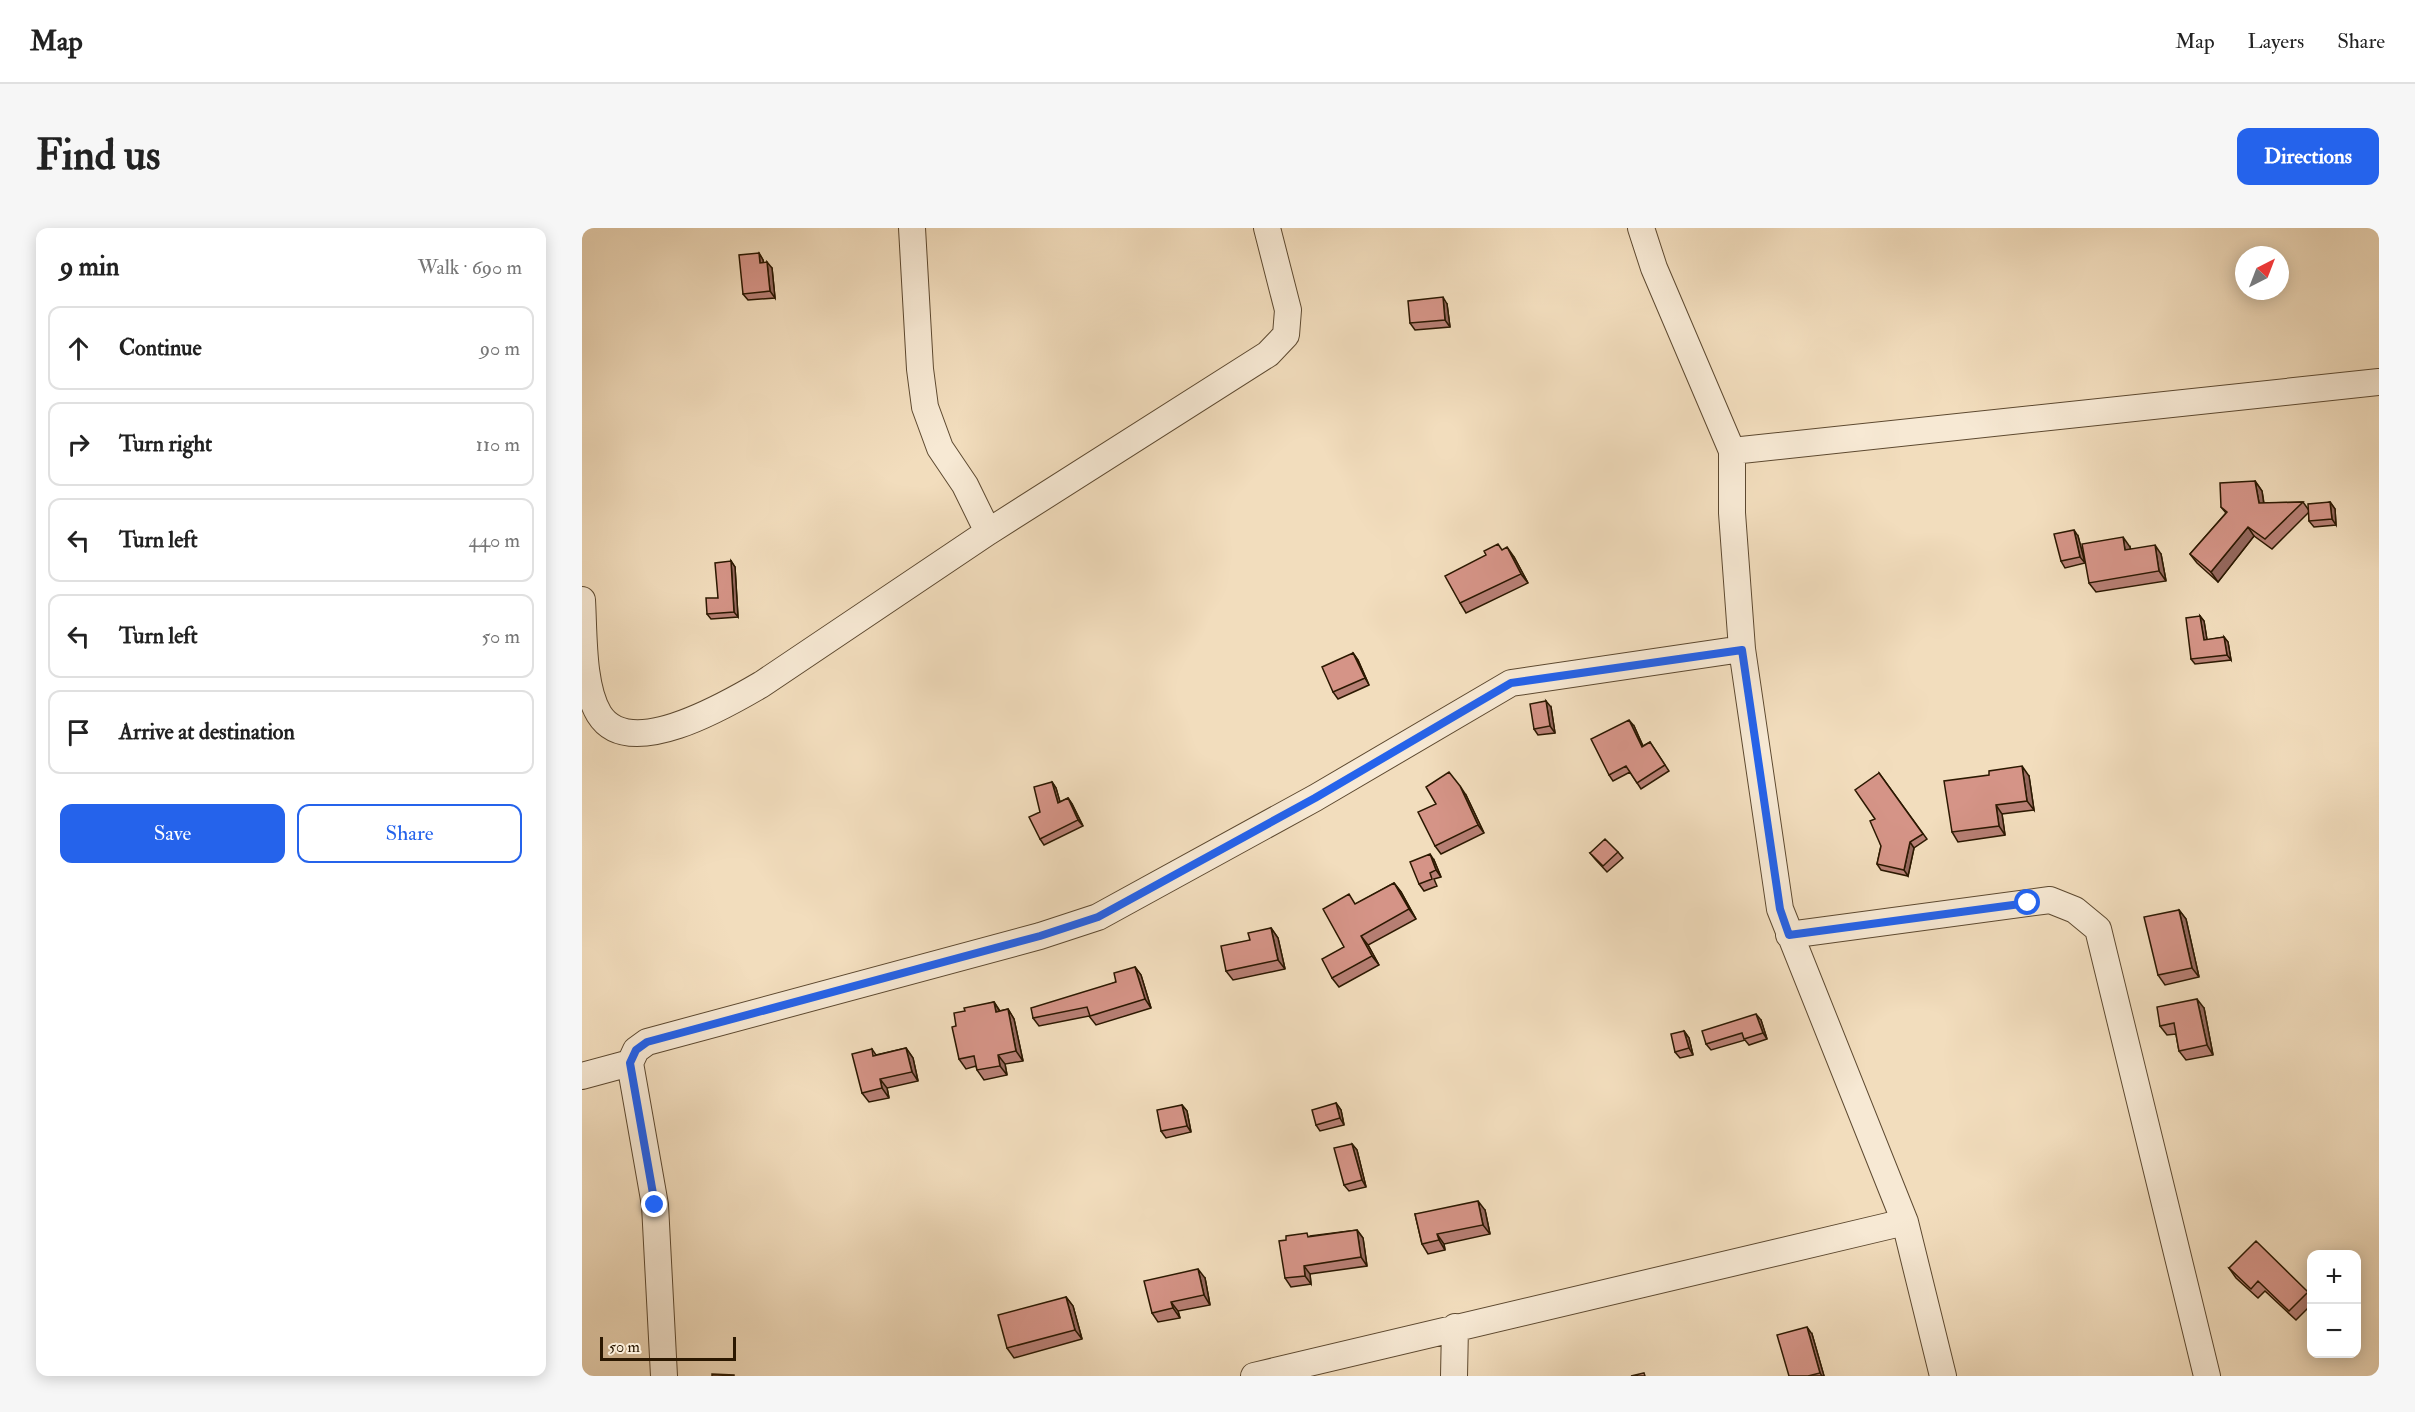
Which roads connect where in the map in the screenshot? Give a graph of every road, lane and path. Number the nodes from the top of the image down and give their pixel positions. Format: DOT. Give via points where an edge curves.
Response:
graph roads {
  1 [pos="912,228"];
  2 [pos="1267,228"];
  3 [pos="1641,228"];
  4 [pos="2379,382"];
  5 [pos="1732,451"];
  6 [pos="988,532"];
  7 [pos="582,600"];
  8 [pos="1742,650"];
  9 [pos="585,683"];
  10 [pos="1789,935"];
  11 [pos="630,1063"];
  12 [pos="582,1076"];
  13 [pos="1905,1222"];
  14 [pos="1455,1328"];
  15 [pos="664,1376"];
  16 [pos="1254,1376"];
  17 [pos="1454,1376"];
  18 [pos="1943,1376"];
  19 [pos="2207,1376"];
  1 -- 6 [label="street" via="925,407 940,448 965,485"];
  2 -- 6 [label="street" via="1288,310 1286,335 1269,354"];
  3 -- 5 [label="street" via="1654,268"];
  4 -- 5 [label="street"];
  5 -- 8 [label="street" via="1732,513"];
  6 -- 9 [label="street" via="762,684 688,723 646,732 616,729 598,713"];
  7 -- 9 [label="street"];
  8 -- 10 [label="street" via="1780,909"];
  8 -- 11 [label="street" via="1511,683 1315,798 1098,917 1030,939 647,1042 636,1050"];
  10 -- 13 [label="street"];
  10 -- 19 [label="street" via="2050,900 2074,910 2098,929"];
  11 -- 12 [label="street"];
  11 -- 15 [label="street" via="655,1205"];
  13 -- 14 [label="street"];
  13 -- 18 [label="street"];
  14 -- 16 [label="street"];
  14 -- 17 [label="street"];
}
